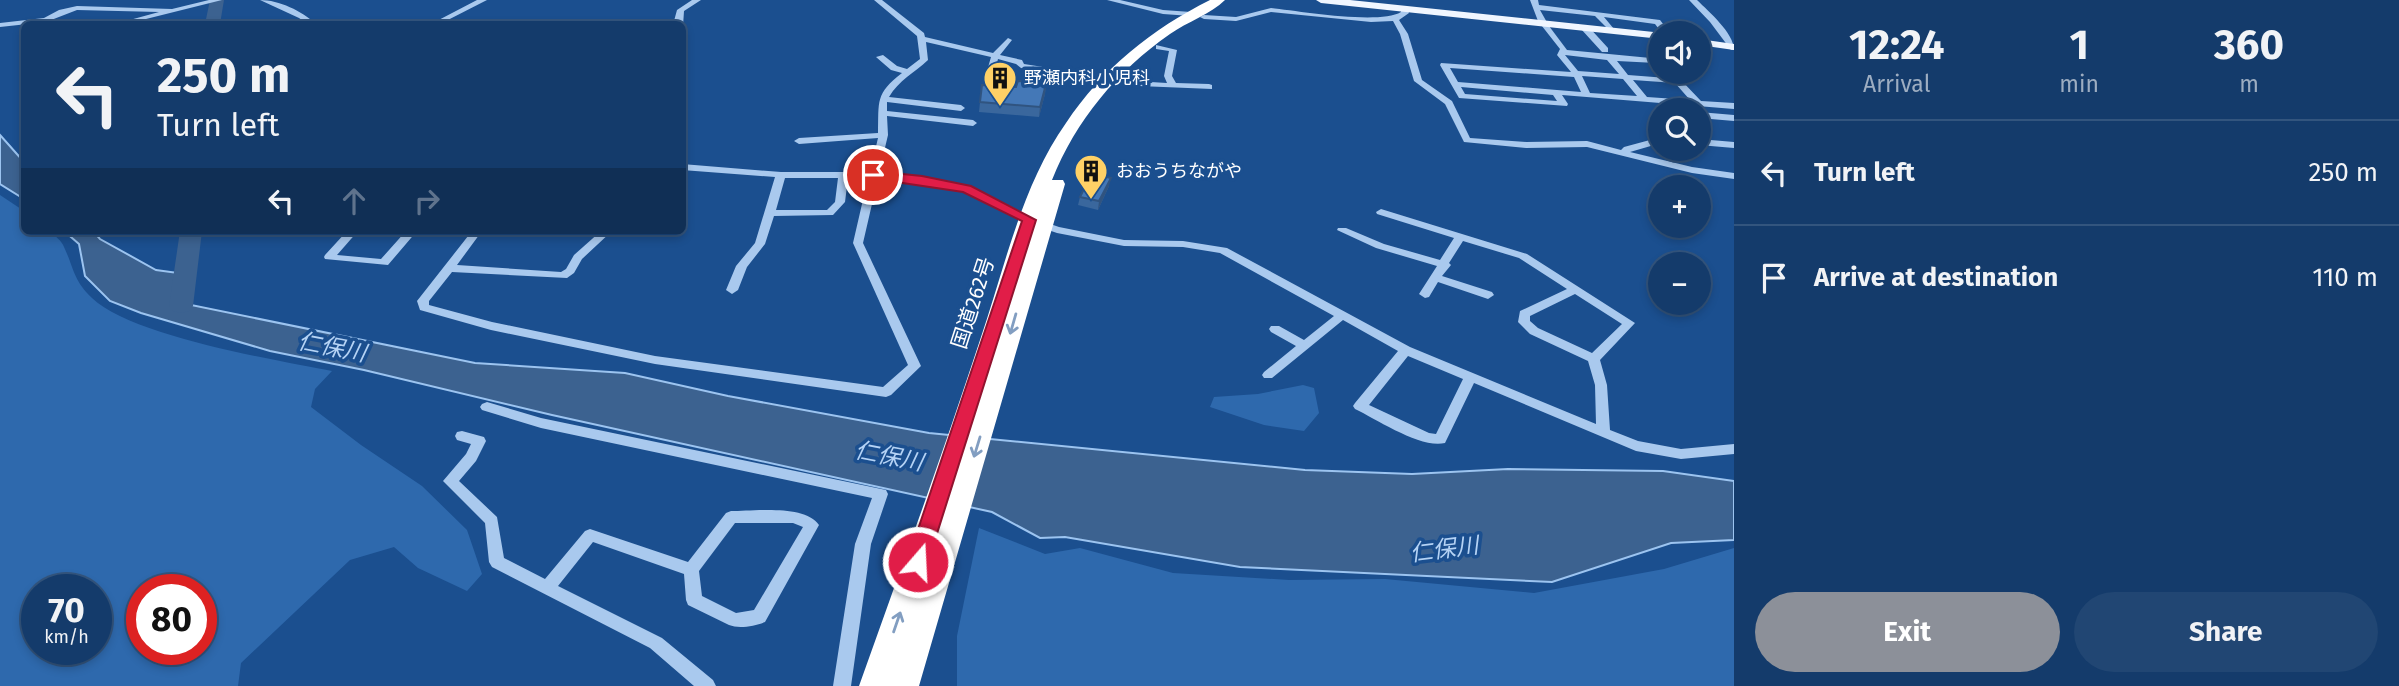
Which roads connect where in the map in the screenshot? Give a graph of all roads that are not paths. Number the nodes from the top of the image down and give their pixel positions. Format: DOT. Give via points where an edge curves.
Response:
graph roads {
  1 [pos="218,0"];
  2 [pos="264,0"];
  3 [pos="484,0"];
  4 [pos="697,0"];
  5 [pos="878,0"];
  6 [pos="1111,0"];
  7 [pos="1219,0"];
  8 [pos="1237,0"];
  9 [pos="1321,0"];
  10 [pos="1693,0"];
  11 [pos="1534,4"];
  12 [pos="169,10"];
  13 [pos="1404,10"];
  14 [pos="1597,14"];
  15 [pos="1197,16"];
  16 [pos="1395,19"];
  17 [pos="37,21"];
  18 [pos="130,21"];
  19 [pos="308,21"];
  20 [pos="441,21"];
  21 [pos="678,21"];
  22 [pos="1650,21"];
  23 [pos="21,23"];
  24 [pos="1543,23"];
  25 [pos="0,25"];
  26 [pos="1584,27"];
  27 [pos="1610,29"];
  28 [pos="1648,34"];
  29 [pos="923,39"];
  30 [pos="1008,40"];
  31 [pos="1711,44"];
  32 [pos="1158,47"];
  33 [pos="1733,47"];
  34 [pos="1562,52"];
  35 [pos="1608,54"];
  36 [pos="995,56"];
  37 [pos="880,57"];
  38 [pos="1648,60"];
  39 [pos="911,73"];
  40 [pos="1576,74"];
  41 [pos="1626,77"];
  42 [pos="989,78"];
  43 [pos="1648,79"];
  44 [pos="1113,82"];
  45 [pos="1455,84"];
  46 [pos="1679,84"];
  47 [pos="1172,86"];
  48 [pos="1209,87"];
  49 [pos="1555,92"];
  50 [pos="1587,95"];
  51 [pos="1693,98"];
  52 [pos="883,99"];
  53 [pos="1645,100"];
  54 [pos="1648,100"];
  55 [pos="1711,104"];
  56 [pos="1734,106"];
  57 [pos="961,108"];
  58 [pos="884,113"];
  59 [pos="1711,116"];
  60 [pos="1734,118"];
  61 [pos="973,123"];
  62 [pos="883,135"];
  63 [pos="799,141"];
  64 [pos="1648,143"];
  65 [pos="1711,143"];
  66 [pos="1734,145"];
  67 [pos="1625,152"];
  68 [pos="686,167"];
  69 [pos="781,175"];
  70 [pos="873,175"];
  71 [pos="843,176"];
  72 [pos="1734,176"];
  73 [pos="1381,212"];
  74 [pos="769,213"];
  75 [pos="1036,223"];
  76 [pos="1342,230"];
  77 [pos="349,235"];
  78 [pos="409,235"];
  79 [pos="474,235"];
  80 [pos="603,235"];
  81 [pos="1460,237"];
  82 [pos="1445,265"];
  83 [pos="449,268"];
  84 [pos="1436,278"];
  85 [pos="1575,289"];
  86 [pos="732,290"];
  87 [pos="1425,294"];
  88 [pos="1488,295"];
  89 [pos="1342,316"];
  90 [pos="1275,329"];
  91 [pos="1304,345"];
  92 [pos="1406,351"];
  93 [pos="1594,359"];
  94 [pos="1268,375"];
  95 [pos="1470,378"];
  96 [pos="487,407"];
  97 [pos="1603,432"];
  98 [pos="462,436"];
  99 [pos="1734,449"];
  100 [pos="946,514"];
  101 [pos="691,570"];
  102 [pos="547,588"];
  103 [pos="707,686"];
  104 [pos="842,686"];
  105 [pos="874,686"];
  106 [pos="904,686"];
  1 -- 12 [label="street"];
  2 -- 19 [label="street"];
  3 -- 20 [label="street"];
  4 -- 21 [label="street" via="681,10"];
  5 -- 29 [label="street"];
  6 -- 15 [label="street"];
  7 -- 15 [label="highway, 国道262号"];
  8 -- 15 [label="highway, 国道262号"];
  9 -- 13 [label="main road"];
  10 -- 33 [label="street"];
  11 -- 14 [label="street"];
  11 -- 24 [label="street"];
  12 -- 17 [label="street" via="77,8"];
  12 -- 18 [label="street"];
  13 -- 16 [label="street"];
  13 -- 24 [label="main road"];
  14 -- 22 [label="street"];
  14 -- 27 [label="street"];
  15 -- 16 [label="street" via="1236,19 1271,10"];
  15 -- 32 [label="highway, 国道262号"];
  15 -- 44 [label="highway, 国道262号" via="1147,45"];
  16 -- 67 [label="street" via="1418,81 1449,103 1467,140 1575,143"];
  23 -- 25 [label="street"];
  24 -- 26 [label="main road"];
  24 -- 34 [label="street"];
  26 -- 27 [label="main road"];
  26 -- 35 [label="street"];
  27 -- 28 [label="main road"];
  29 -- 36 [label="street"];
  29 -- 39 [label="street" via="924,61"];
  30 -- 36 [label="street"];
  31 -- 33 [label="main road"];
  32 -- 44 [label="highway, 国道262号"];
  32 -- 47 [label="street" via="1173,50 1168,76"];
  34 -- 35 [label="street"];
  34 -- 40 [label="street"];
  35 -- 38 [label="street"];
  35 -- 41 [label="street"];
  36 -- 42 [label="street"];
  36 -- 44 [label="street" via="1021,66"];
  37 -- 39 [label="street"];
  39 -- 52 [label="street" via="891,86"];
  40 -- 41 [label="street"];
  40 -- 45 [label="street" via="1444,65"];
  40 -- 50 [label="street"];
  41 -- 43 [label="street"];
  41 -- 53 [label="street"];
  44 -- 47 [label="street"];
  44 -- 75 [label="highway, 国道262号" via="1089,101 1060,145"];
  45 -- 49 [label="street"];
  45 -- 49 [label="street" via="1462,96 1564,104"];
  46 -- 51 [label="street"];
  47 -- 48 [label="street"];
  49 -- 50 [label="street"];
  50 -- 53 [label="street"];
  52 -- 57 [label="street"];
  52 -- 58 [label="street"];
  53 -- 54 [label="street"];
  55 -- 56 [label="street"];
  58 -- 61 [label="street"];
  58 -- 62 [label="street"];
  59 -- 60 [label="street"];
  62 -- 63 [label="street"];
  62 -- 70 [label="street"];
  64 -- 67 [label="street"];
  65 -- 66 [label="street"];
  67 -- 72 [label="street"];
  68 -- 69 [label="street"];
  69 -- 71 [label="street"];
  69 -- 74 [label="street"];
  70 -- 71 [label="street"];
  70 -- 75 [label="street" via="967,188"];
  70 -- 83 [label="street" via="858,243 915,366 886,392 655,360 491,327 424,307"];
  71 -- 74 [label="street" via="843,197 829,213"];
  73 -- 81 [label="street"];
  74 -- 86 [label="street" via="760,244 742,266"];
  75 -- 89 [label="street" via="1124,243 1223,250"];
  75 -- 100 [label="highway, 国道262号"];
  76 -- 82 [label="street"];
  77 -- 78 [label="street" via="329,257 384,264"];
  79 -- 83 [label="street"];
  80 -- 83 [label="street" via="563,276"];
  81 -- 82 [label="street"];
  81 -- 85 [label="street" via="1523,256"];
  82 -- 84 [label="street"];
  84 -- 87 [label="street"];
  84 -- 88 [label="street"];
  85 -- 93 [label="street" via="1629,323"];
  85 -- 93 [label="street" via="1524,314 1524,322"];
  89 -- 91 [label="street"];
  89 -- 92 [label="street"];
  90 -- 91 [label="street"];
  91 -- 94 [label="street"];
  92 -- 95 [label="street"];
  92 -- 95 [label="street" via="1360,406 1427,438 1440,439"];
  93 -- 97 [label="street" via="1601,386"];
  95 -- 97 [label="street"];
  96 -- 104 [label="street" via="541,423 881,494 863,544"];
  97 -- 99 [label="street" via="1636,446 1681,454"];
  98 -- 102 [label="street" via="479,441 450,481 492,521 497,562"];
  105 -- 100 [label="highway, 国道262号, one-way"];
  100 -- 106 [label="highway, 国道262号"];
  101 -- 101 [label="street" via="731,517 795,517 812,525 759,617 735,620 694,600"];
  101 -- 102 [label="street" via="590,535"];
  102 -- 103 [label="street" via="656,643"];
}
